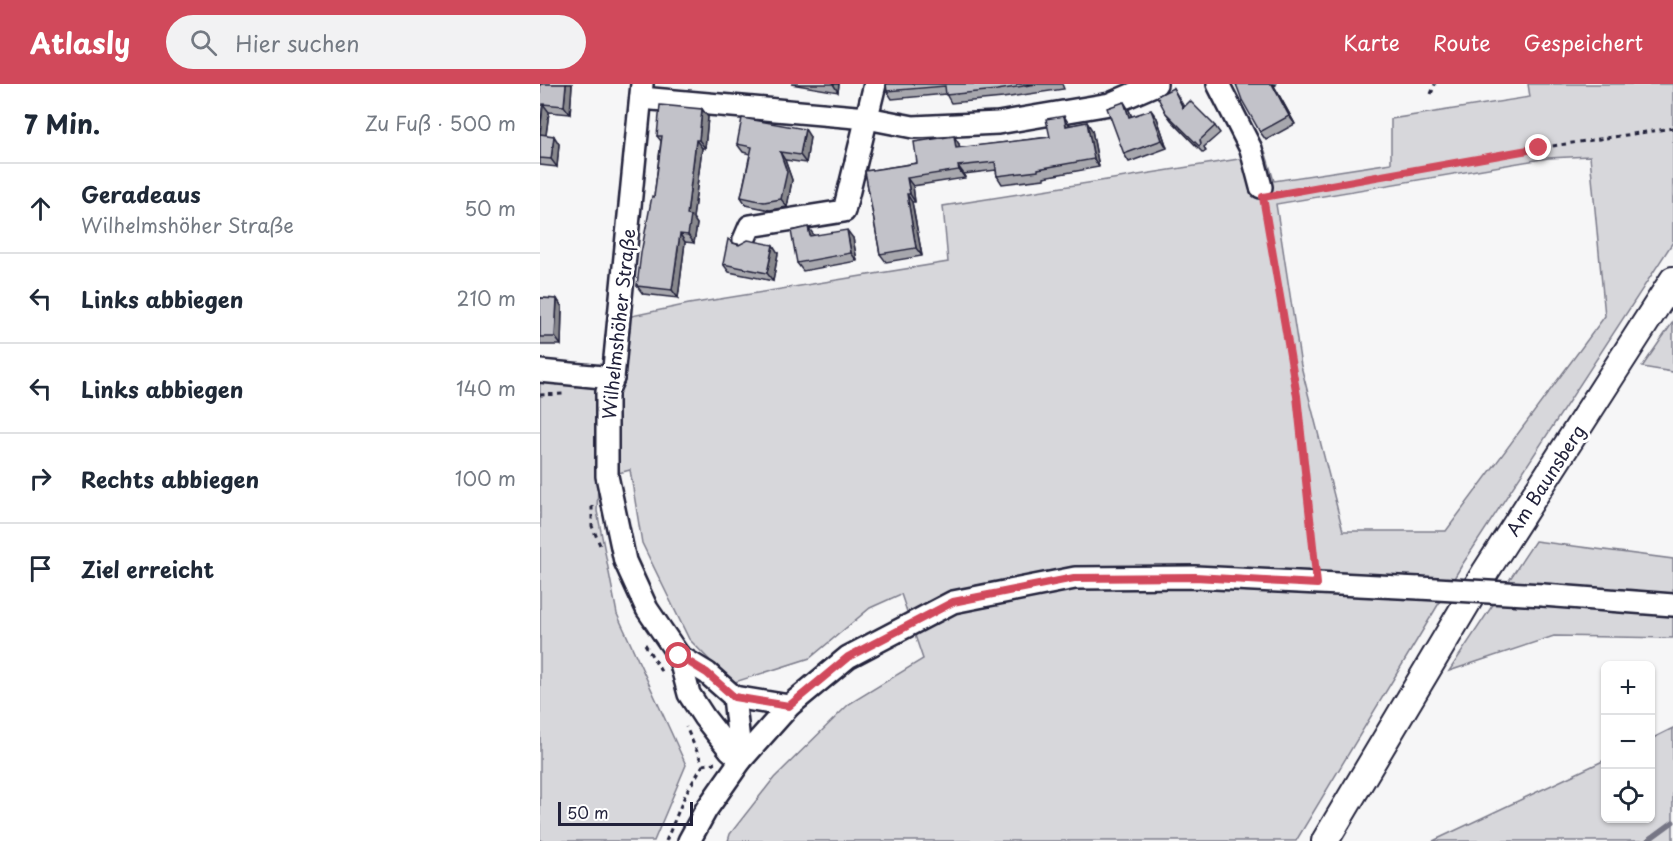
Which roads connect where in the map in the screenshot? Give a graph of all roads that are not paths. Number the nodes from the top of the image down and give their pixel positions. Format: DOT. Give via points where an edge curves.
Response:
graph roads {
  1 [pos="875,84"];
  2 [pos="1155,84"];
  3 [pos="1218,84"];
  4 [pos="641,91"];
  5 [pos="867,118"];
  6 [pos="1262,192"];
  7 [pos="744,240"];
  8 [pos="1673,280"];
  9 [pos="540,371"];
  10 [pos="614,378"];
  11 [pos="1673,605"];
  12 [pos="679,656"];
  13 [pos="734,697"];
  14 [pos="789,706"];
  15 [pos="741,759"];
  16 [pos="689,841"];
  17 [pos="1325,841"];
  1 -- 5 [label="street"];
  2 -- 5 [label="street" via="1110,104 999,123 913,127"];
  3 -- 6 [label="street" via="1251,149"];
  4 -- 5 [label="street"];
  4 -- 10 [label="street, Wilhelmshöher Straße"];
  5 -- 7 [label="street" via="844,211 750,226"];
  8 -- 17 [label="main road, Am Baunsberg" via="1486,572"];
  9 -- 10 [label="street"];
  10 -- 12 [label="street, Wilhelmshöher Straße" via="607,392 607,476 625,561 647,609"];
  11 -- 14 [label="street, bridge" via="1195,577 1074,578 953,602 848,657"];
  12 -- 13 [label="street, Wilhelmshöher Straße" via="707,673"];
  12 -- 15 [label="street, Wilhelmshöher Straße" via="689,694"];
  13 -- 14 [label="street"];
  13 -- 15 [label="street"];
  14 -- 15 [label="street"];
  15 -- 16 [label="street"];
}
